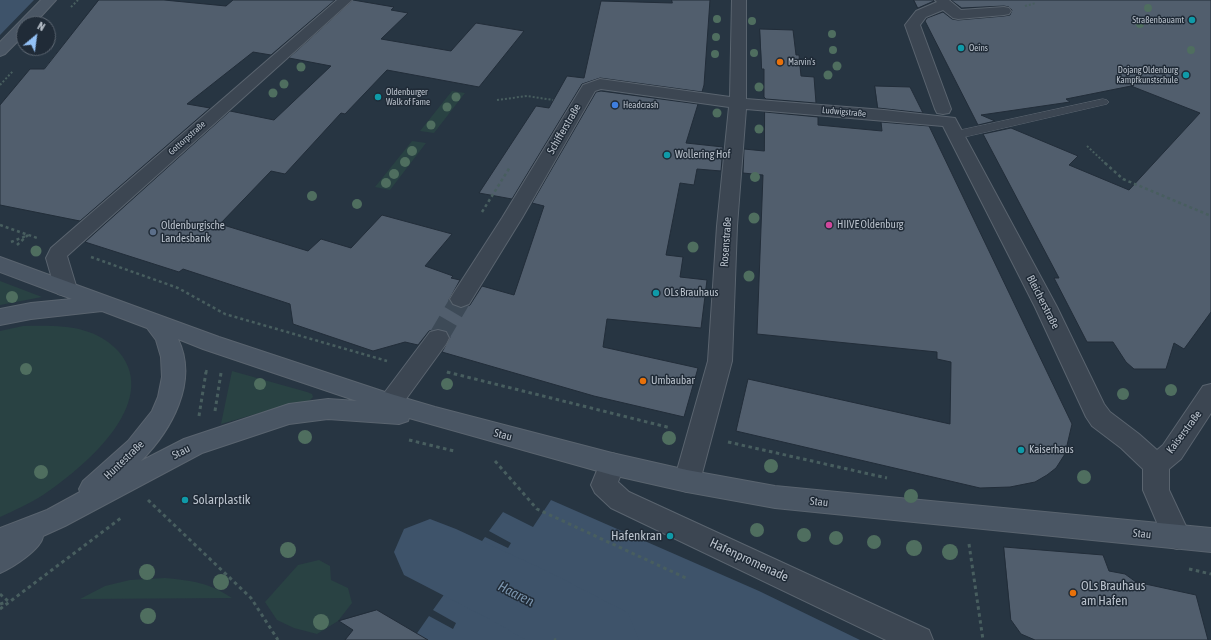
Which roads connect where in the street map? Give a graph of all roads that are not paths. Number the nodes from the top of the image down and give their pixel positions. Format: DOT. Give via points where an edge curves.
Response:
graph roads {
  1 [pos="50,0"];
  2 [pos="345,0"];
  3 [pos="739,0"];
  4 [pos="944,2"];
  5 [pos="1004,11"];
  6 [pos="34,16"];
  7 [pos="16,35"];
  8 [pos="0,52"];
  9 [pos="1103,102"];
  10 [pos="738,103"];
  11 [pos="949,122"];
  12 [pos="0,264"];
  13 [pos="66,289"];
  14 [pos="461,299"];
  15 [pos="106,303"];
  16 [pos="0,318"];
  17 [pos="155,322"];
  18 [pos="438,338"];
  19 [pos="1211,393"];
  20 [pos="390,403"];
  21 [pos="435,418"];
  22 [pos="612,464"];
  23 [pos="1156,465"];
  24 [pos="687,481"];
  25 [pos="56,518"];
  26 [pos="1177,537"];
  27 [pos="1211,540"];
  28 [pos="0,541"];
  29 [pos="0,560"];
  30 [pos="918,640"];
  1 -- 6 [label="street"];
  2 -- 13 [label="street, Gottorpstraße" via="58,253 56,258"];
  3 -- 10 [label="street, Rosenstraße"];
  4 -- 5 [label="street" via="958,16"];
  4 -- 11 [label="street, Bleicherstraße" via="921,14 912,25"];
  7 -- 8 [label="street"];
  9 -- 11 [label="lane"];
  10 -- 11 [label="street, Ludwigstraße"];
  10 -- 14 [label="street, Schifferstraße" via="600,84 589,88"];
  10 -- 24 [label="street, Rosenstraße" via="727,226 720,361"];
  11 -- 23 [label="street, Bleicherstraße" via="1046,307 1095,410"];
  12 -- 13 [label="street, Stau"];
  13 -- 15 [label="street, Stau"];
  15 -- 16 [label="street, Stau" via="44,309"];
  15 -- 17 [label="street, Stau"];
  17 -- 20 [label="street, Stau" via="221,347"];
  17 -- 25 [label="street, Huntestraße" via="169,343 174,367 174,380 168,402 150,433 136,450"];
  18 -- 20 [label="street"];
  19 -- 23 [label="street, Kaiserstraße" via="1172,452"];
  20 -- 21 [label="street, Stau"];
  21 -- 22 [label="street, Stau"];
  21 -- 25 [label="street, Stau" via="328,409 289,414 193,446"];
  22 -- 24 [label="street, Stau"];
  22 -- 30 [label="street, Hafenpromenade" via="604,485 620,500"];
  23 -- 26 [label="street" via="1156,490"];
  24 -- 26 [label="street, Stau" via="775,497"];
  25 -- 28 [label="street"];
  25 -- 29 [label="street, Huntestraße"];
  26 -- 27 [label="street, Stau"];
}
